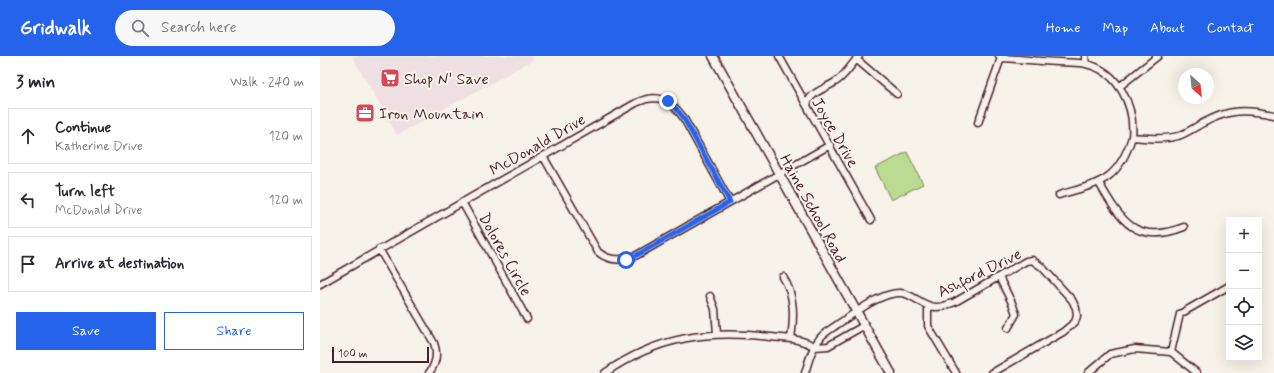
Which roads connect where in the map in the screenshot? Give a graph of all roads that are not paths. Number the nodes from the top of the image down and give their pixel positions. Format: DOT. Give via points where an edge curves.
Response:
graph roads {
  1 [pos="713,56"];
  2 [pos="779,56"];
  3 [pos="1085,56"];
  4 [pos="1158,56"];
  5 [pos="1000,57"];
  6 [pos="858,58"];
  7 [pos="1086,64"];
  8 [pos="1119,87"];
  9 [pos="897,94"];
  10 [pos="807,106"];
  11 [pos="1274,115"];
  12 [pos="978,123"];
  13 [pos="1132,138"];
  14 [pos="830,146"];
  15 [pos="543,156"];
  16 [pos="779,175"];
  17 [pos="1099,183"];
  18 [pos="1059,195"];
  19 [pos="462,202"];
  20 [pos="730,202"];
  21 [pos="871,220"];
  22 [pos="1184,227"];
  23 [pos="379,249"];
  24 [pos="783,277"];
  25 [pos="999,277"];
  26 [pos="320,284"];
  27 [pos="1226,288"];
  28 [pos="710,296"];
  29 [pos="928,305"];
  30 [pos="856,312"];
  31 [pos="527,319"];
  32 [pos="865,325"];
  33 [pos="1008,328"];
  34 [pos="717,334"];
  35 [pos="791,339"];
  36 [pos="815,347"];
  37 [pos="1171,352"];
  38 [pos="429,373"];
  39 [pos="605,373"];
  40 [pos="805,373"];
  41 [pos="891,373"];
  42 [pos="956,373"];
  43 [pos="992,373"];
  44 [pos="1088,373"];
  45 [pos="1197,373"];
  1 -- 16 [label="street, Haine School Road"];
  2 -- 10 [label="street, Joyce Drive"];
  3 -- 7 [label="street"];
  4 -- 8 [label="street"];
  5 -- 7 [label="street"];
  5 -- 12 [label="street"];
  6 -- 9 [label="street"];
  6 -- 10 [label="street" via="839,80 811,96"];
  7 -- 8 [label="street" via="1101,70"];
  8 -- 13 [label="street" via="1129,106 1133,125"];
  10 -- 14 [label="street, Joyce Drive"];
  11 -- 13 [label="street" via="1254,110 1231,112 1212,118 1178,136"];
  13 -- 17 [label="street" via="1118,167"];
  14 -- 16 [label="street"];
  14 -- 21 [label="street, Joyce Drive"];
  15 -- 19 [label="street, McDonald Drive"];
  15 -- 20 [label="street, McDonald Drive" via="642,100 664,99 683,117"];
  15 -- 20 [label="street" via="598,252 611,259 626,260 637,255"];
  16 -- 20 [label="street"];
  16 -- 30 [label="street, Haine School Road"];
  17 -- 18 [label="street"];
  17 -- 22 [label="street" via="1111,205 1124,221 1143,233 1161,234"];
  19 -- 23 [label="street, McDonald Drive"];
  19 -- 31 [label="street, Dolores Circle"];
  23 -- 26 [label="street, McDonald Drive"];
  23 -- 38 [label="street" via="434,343 436,356 434,367"];
  24 -- 35 [label="street" via="792,298"];
  25 -- 29 [label="street, Ashford Drive" via="955,302 937,307"];
  25 -- 33 [label="street" via="1016,314"];
  25 -- 43 [label="street, Ashford Drive" via="1032,260 1072,300 1077,316 1070,327"];
  27 -- 37 [label="street" via="1180,314"];
  28 -- 34 [label="street" via="715,309"];
  29 -- 30 [label="street, Ashford Drive" via="909,295 894,293"];
  29 -- 42 [label="street, Ashford Drive" via="928,326"];
  30 -- 32 [label="street, Haine School Road"];
  30 -- 36 [label="street, Ashford Drive" via="821,336"];
  32 -- 36 [label="street" via="828,346"];
  32 -- 41 [label="street, Haine School Road"];
  34 -- 35 [label="street"];
  34 -- 39 [label="street" via="675,340 650,348"];
  35 -- 36 [label="street" via="802,340"];
  36 -- 40 [label="street, Ashford Drive"];
  37 -- 44 [label="street" via="1135,349 1110,354"];
  37 -- 45 [label="street"];
}
